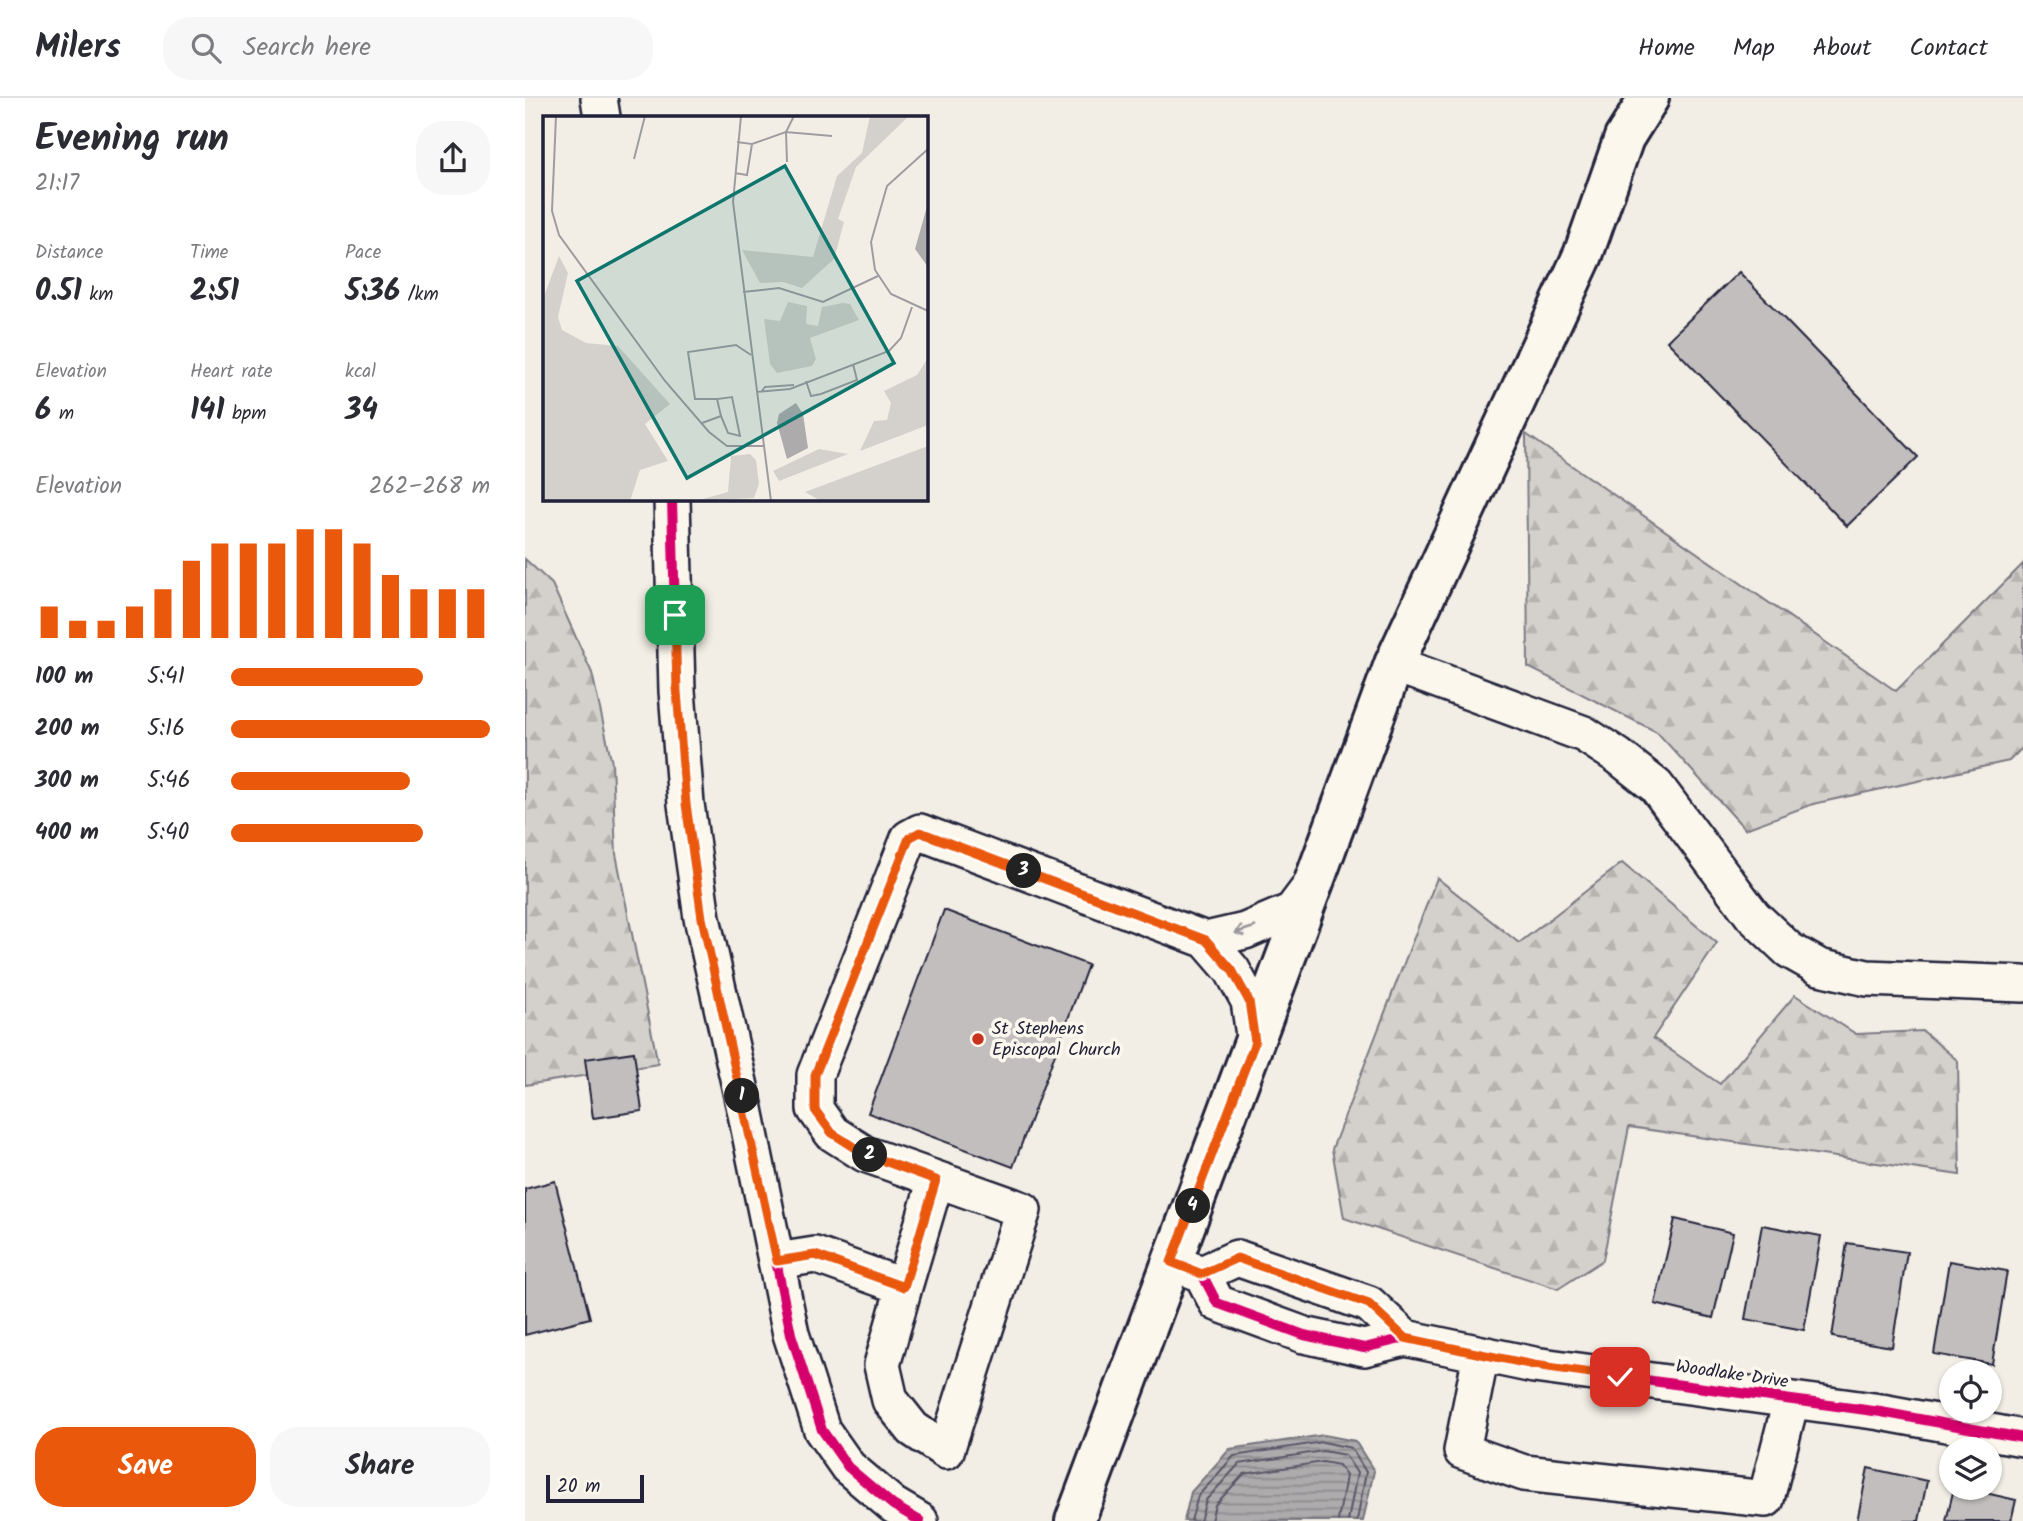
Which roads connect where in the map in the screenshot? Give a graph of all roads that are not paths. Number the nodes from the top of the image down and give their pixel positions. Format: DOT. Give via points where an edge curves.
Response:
graph roads {
  1 [pos="599,98"];
  2 [pos="1649,98"];
  3 [pos="602,116"];
  4 [pos="672,500"];
  5 [pos="1394,664"];
  6 [pos="1315,879"];
  7 [pos="1206,940"];
  8 [pos="2023,984"];
  9 [pos="1255,1042"];
  10 [pos="936,1180"];
  11 [pos="777,1261"];
  12 [pos="1187,1268"];
  13 [pos="904,1287"];
  14 [pos="1405,1338"];
  15 [pos="1481,1354"];
  16 [pos="1791,1401"];
  17 [pos="2023,1438"];
  18 [pos="920,1521"];
  19 [pos="1075,1521"];
  1 -- 3 [label="street"];
  2 -- 5 [label="main road" via="1625,138 1583,255"];
  4 -- 11 [label="street" via="677,691 686,804 702,918"];
  5 -- 6 [label="main road"];
  5 -- 8 [label="street" via="1584,734 1618,756 1656,786 1753,916 1789,950 1819,967 1867,978"];
  6 -- 7 [label="street, one-way" via="1292,911 1245,931"];
  6 -- 9 [label="main road"];
  7 -- 9 [label="street" via="1232,970 1249,1001"];
  7 -- 10 [label="street" via="920,832 909,838 815,1075 815,1110 832,1133 865,1154"];
  9 -- 12 [label="main road"];
  10 -- 13 [label="street"];
  10 -- 13 [label="street" via="1023,1210 946,1451 913,1429 890,1400 882,1365"];
  11 -- 13 [label="street" via="815,1255"];
  11 -- 18 [label="street" via="791,1334 822,1430 848,1467"];
  12 -- 14 [label="street" via="1237,1258 1369,1304"];
  12 -- 14 [label="street, Woodlake Drive" via="1217,1303 1304,1335 1364,1348"];
  12 -- 19 [label="main road"];
  14 -- 15 [label="street, Woodlake Drive"];
  15 -- 16 [label="street, Woodlake Drive"];
  15 -- 16 [label="street" via="1462,1451 1524,1473 1766,1499"];
  16 -- 17 [label="street, Woodlake Drive"];
}
